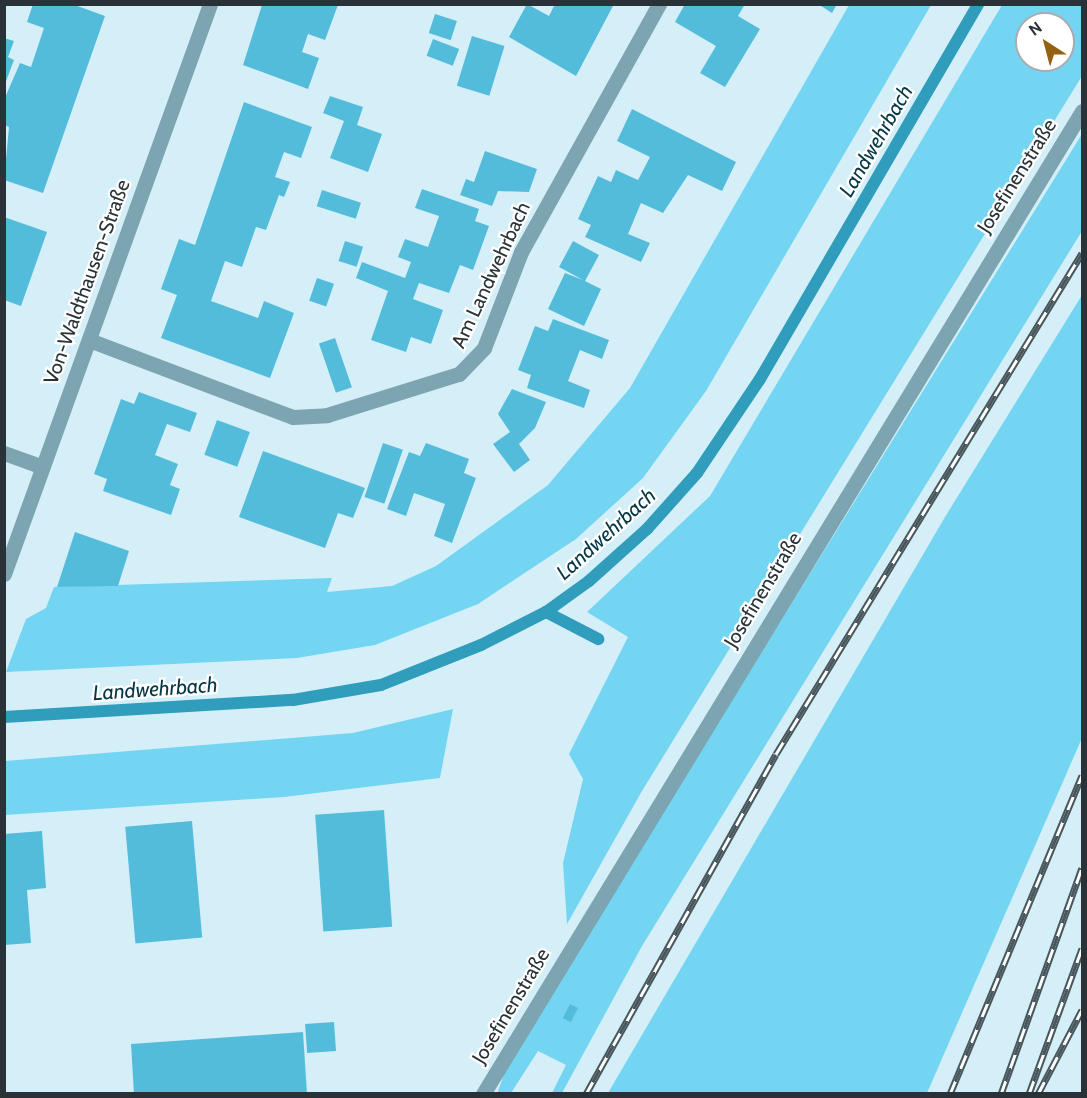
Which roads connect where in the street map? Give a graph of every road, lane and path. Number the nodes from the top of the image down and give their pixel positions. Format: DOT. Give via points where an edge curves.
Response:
graph roads {
  1 [pos="210,4"];
  2 [pos="659,4"];
  3 [pos="1083,111"];
  4 [pos="89,340"];
  5 [pos="4,453"];
  6 [pos="43,467"];
  7 [pos="4,574"];
  8 [pos="483,1094"];
  1 -- 4 [label="street, Von-Waldthausen-Straße"];
  2 -- 4 [label="street, Am Landwehrbach" via="521,252 484,348 459,374 327,415 293,417"];
  3 -- 8 [label="street, Josefinenstraße"];
  4 -- 6 [label="street, Von-Waldthausen-Straße"];
  5 -- 6 [label="street"];
  6 -- 7 [label="street, Von-Waldthausen-Straße"];
}
